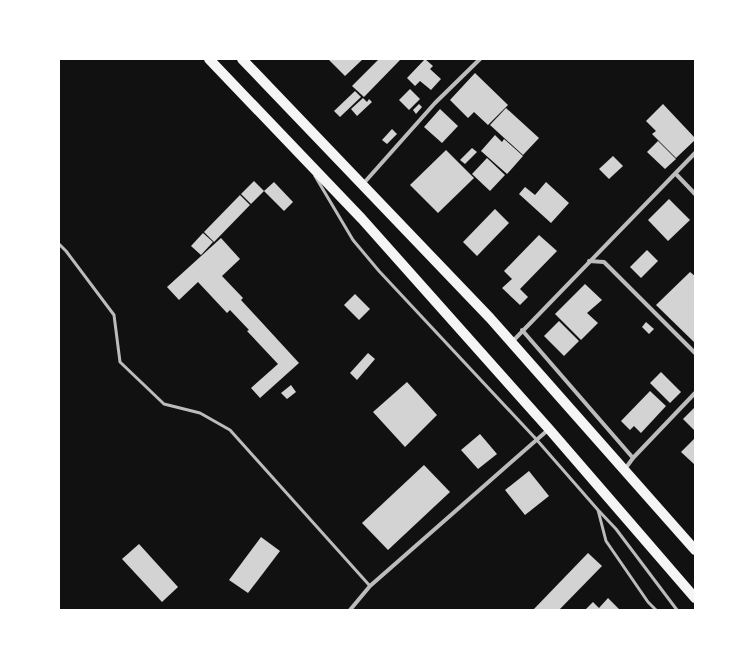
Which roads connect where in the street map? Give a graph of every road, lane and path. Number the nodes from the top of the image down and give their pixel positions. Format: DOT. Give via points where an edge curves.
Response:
graph roads {
  1 [pos="209,59"];
  2 [pos="242,59"];
  3 [pos="480,59"];
  4 [pos="695,153"];
  5 [pos="306,162"];
  6 [pos="676,174"];
  7 [pos="362,184"];
  8 [pos="695,194"];
  9 [pos="59,244"];
  10 [pos="588,261"];
  11 [pos="522,330"];
  12 [pos="512,343"];
  13 [pos="695,353"];
  14 [pos="695,393"];
  15 [pos="549,429"];
  16 [pos="536,439"];
  17 [pos="633,458"];
  18 [pos="624,469"];
  19 [pos="598,510"];
  20 [pos="695,550"];
  21 [pos="370,586"];
  22 [pos="695,598"];
  23 [pos="350,610"];
  24 [pos="656,610"];
  25 [pos="677,610"];
  1 -- 5 [label="main road"];
  2 -- 7 [label="main road"];
  3 -- 7 [label="street" via="435,103"];
  4 -- 6 [label="street"];
  5 -- 15 [label="main road" via="362,219"];
  5 -- 16 [label="lane" via="358,245"];
  6 -- 8 [label="street"];
  6 -- 10 [label="street"];
  7 -- 12 [label="main road"];
  9 -- 21 [label="lane" via="114,315 120,362 164,404 200,413 230,430"];
  10 -- 11 [label="street"];
  10 -- 13 [label="street" via="604,262"];
  11 -- 12 [label="street"];
  11 -- 17 [label="street"];
  12 -- 18 [label="main road"];
  14 -- 17 [label="street"];
  15 -- 16 [label="street"];
  15 -- 22 [label="main road"];
  16 -- 19 [label="lane"];
  16 -- 21 [label="street"];
  17 -- 18 [label="street"];
  18 -- 20 [label="main road"];
  19 -- 24 [label="lane" via="606,541"];
  19 -- 25 [label="lane" via="616,529"];
  21 -- 23 [label="street"];
}
